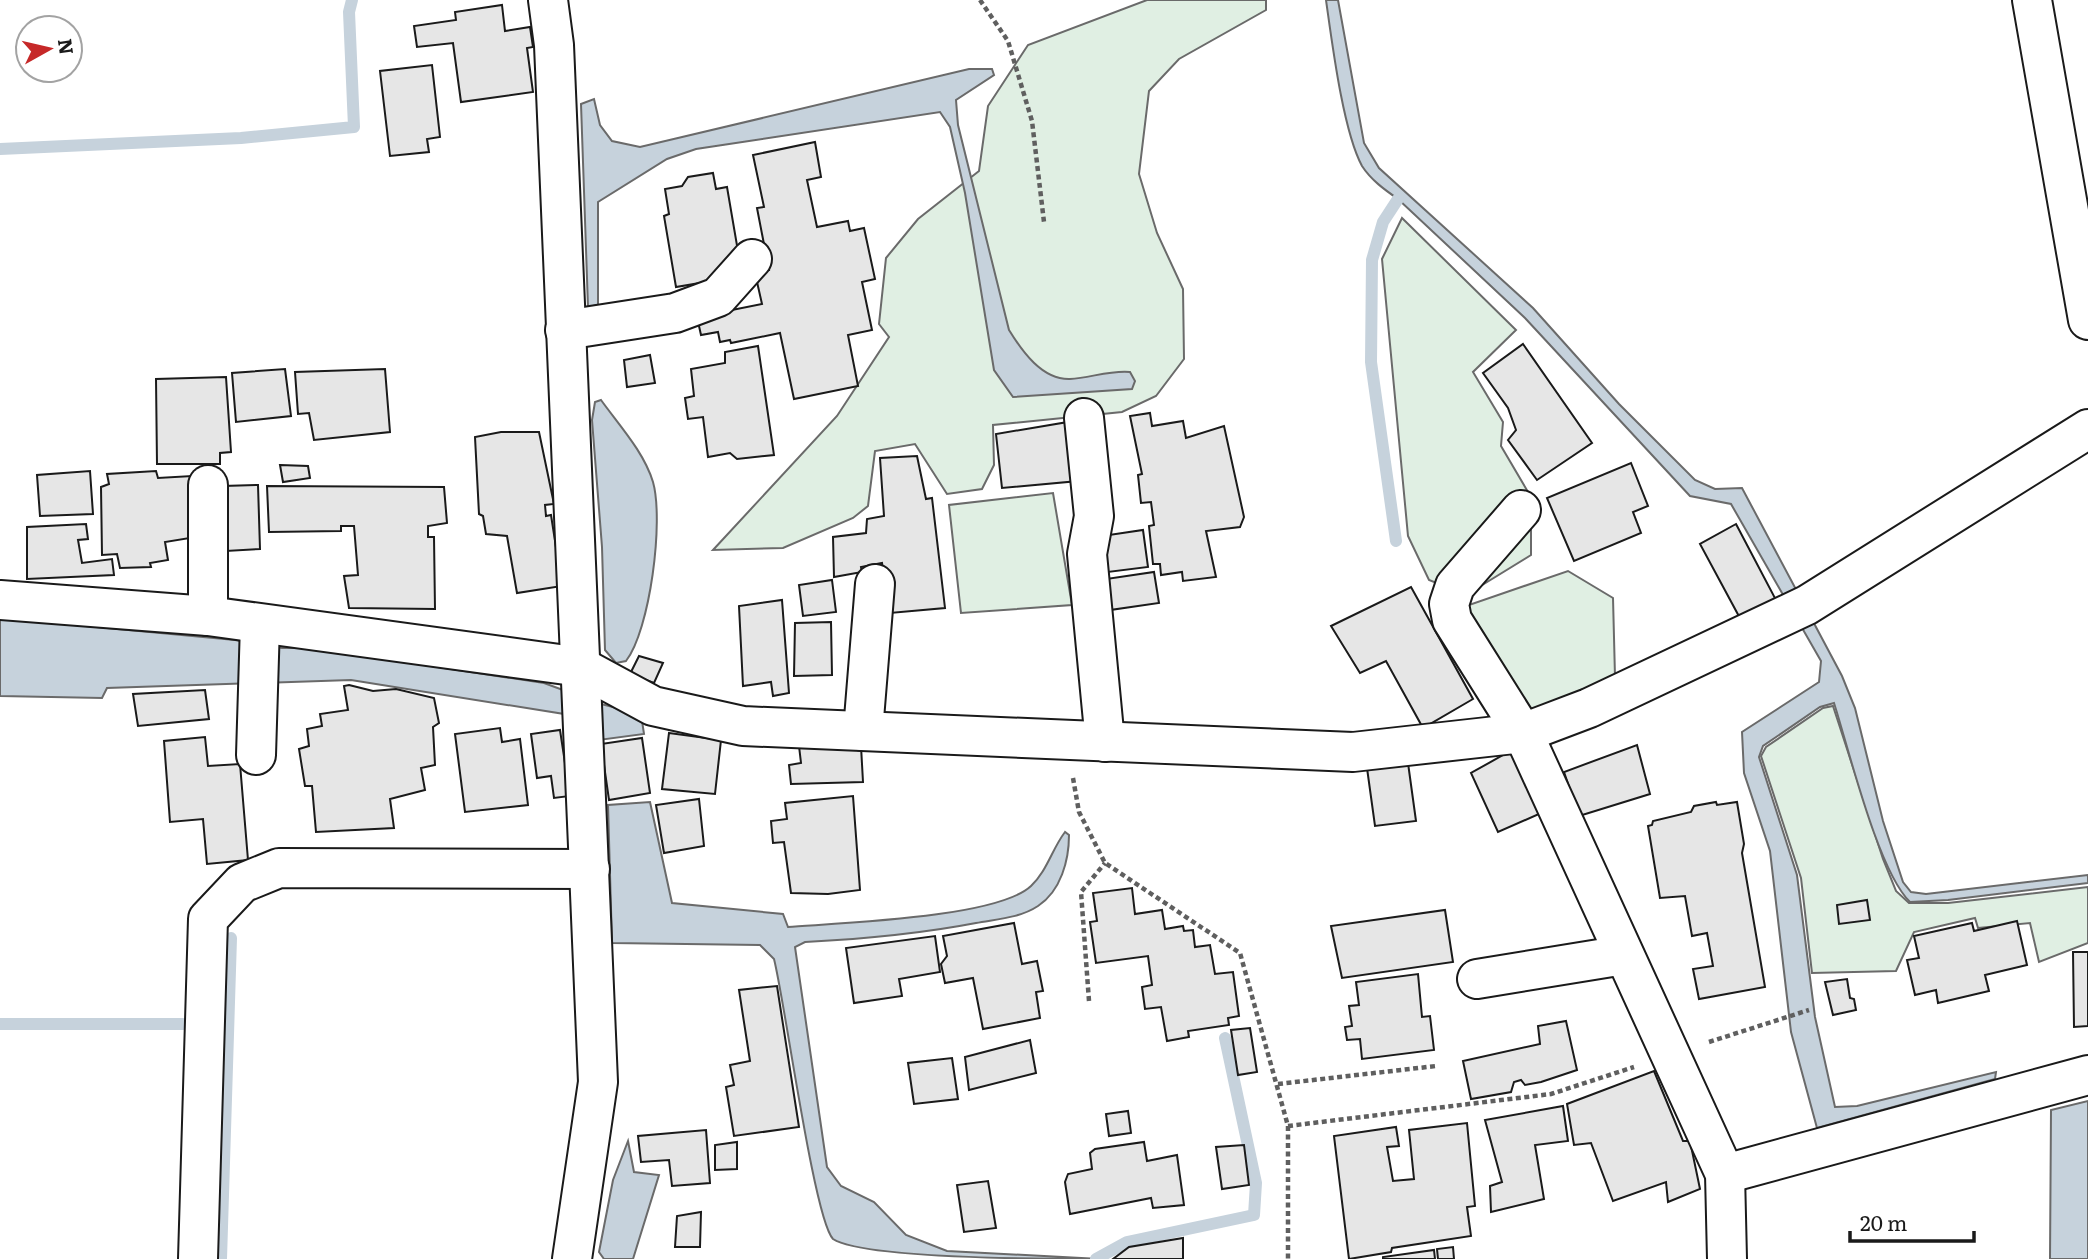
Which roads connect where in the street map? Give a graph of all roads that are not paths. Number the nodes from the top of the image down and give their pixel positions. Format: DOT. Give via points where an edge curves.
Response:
graph roads {
  1 [pos="548,0"];
  2 [pos="2032,0"];
  3 [pos="752,259"];
  4 [pos="2088,320"];
  5 [pos="565,330"];
  6 [pos="1084,418"];
  7 [pos="2088,429"];
  8 [pos="208,485"];
  9 [pos="1521,510"];
  10 [pos="875,584"];
  11 [pos="0,600"];
  12 [pos="208,616"];
  13 [pos="260,633"];
  14 [pos="581,667"];
  15 [pos="863,732"];
  16 [pos="1523,733"];
  17 [pos="1105,742"];
  18 [pos="256,755"];
  19 [pos="590,869"];
  20 [pos="1624,955"];
  21 [pos="1477,979"];
  22 [pos="2088,1075"];
  23 [pos="1725,1174"];
  24 [pos="198,1259"];
  25 [pos="572,1259"];
  26 [pos="1727,1259"];
  1 -- 5 [label="street" via="554,45"];
  2 -- 4 [label="street"];
  3 -- 5 [label="street" via="718,297 675,313"];
  5 -- 14 [label="street"];
  6 -- 17 [label="street" via="1094,516 1087,554"];
  7 -- 16 [label="street" via="1807,605 1589,708"];
  8 -- 12 [label="street"];
  9 -- 16 [label="street" via="1455,586 1449,604 1452,620"];
  10 -- 15 [label="street"];
  11 -- 12 [label="street"];
  12 -- 13 [label="street"];
  13 -- 14 [label="street"];
  13 -- 18 [label="street"];
  14 -- 15 [label="street" via="653,706 743,726"];
  14 -- 19 [label="street"];
  15 -- 17 [label="street"];
  16 -- 17 [label="street" via="1353,752"];
  16 -- 20 [label="street"];
  19 -- 24 [label="street" via="279,868 242,883 208,919"];
  19 -- 25 [label="street" via="598,1082"];
  20 -- 21 [label="street"];
  20 -- 23 [label="street"];
  22 -- 23 [label="street"];
  23 -- 26 [label="street"];
}
